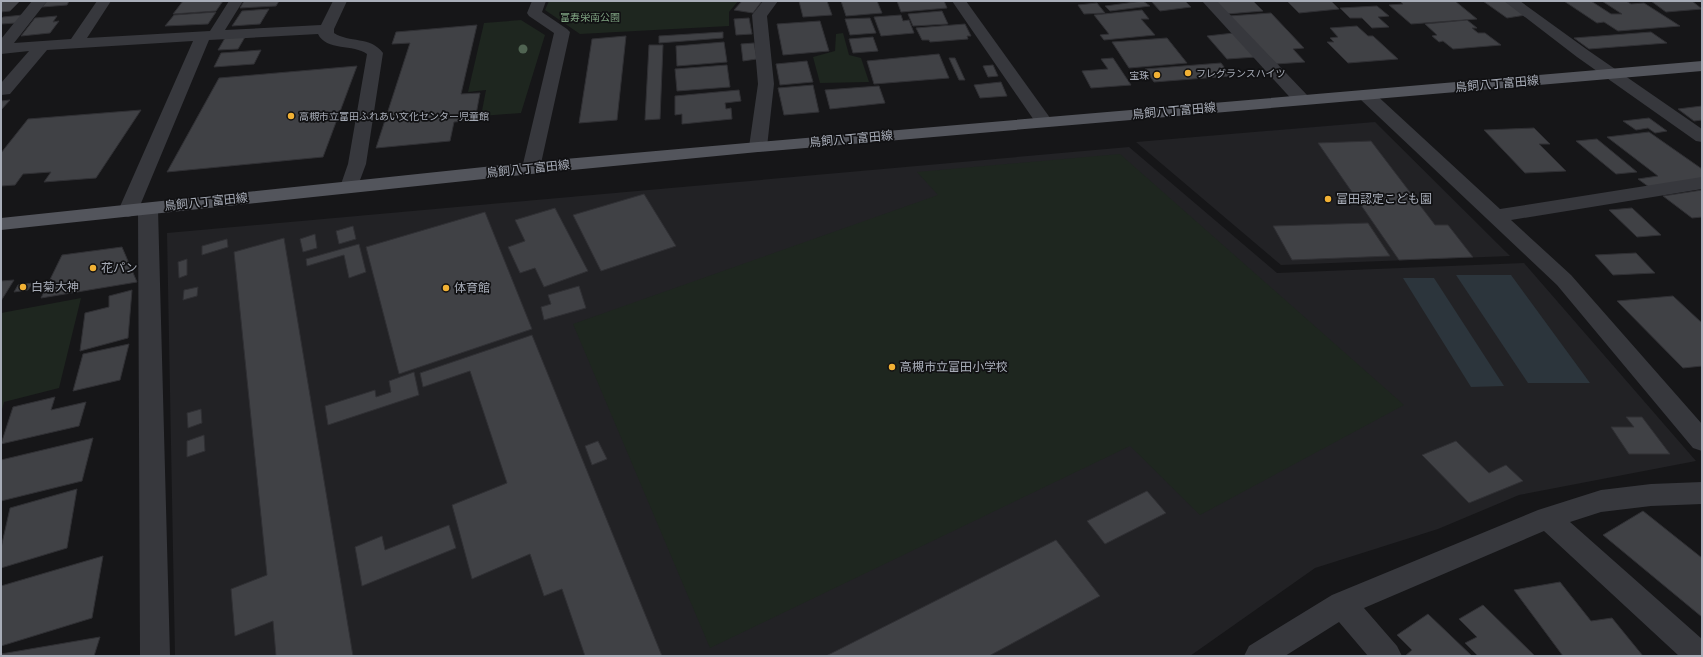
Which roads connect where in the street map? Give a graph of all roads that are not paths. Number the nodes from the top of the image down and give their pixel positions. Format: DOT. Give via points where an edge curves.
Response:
graph roads {
  1 [pos="40,1"];
  2 [pos="104,1"];
  3 [pos="236,1"];
  4 [pos="340,1"];
  5 [pos="539,1"];
  6 [pos="771,1"];
  7 [pos="959,1"];
  8 [pos="1209,1"];
  9 [pos="1511,1"];
  10 [pos="326,29"];
  11 [pos="208,36"];
  12 [pos="76,43"];
  13 [pos="42,46"];
  14 [pos="1,49"];
  15 [pos="1702,66"];
  16 [pos="1612,74"];
  17 [pos="1,90"];
  18 [pos="1366,95"];
  19 [pos="1302,100"];
  20 [pos="1044,122"];
  21 [pos="1702,137"];
  22 [pos="758,147"];
  23 [pos="531,168"];
  24 [pos="1702,183"];
  25 [pos="349,187"];
  26 [pos="138,210"];
  27 [pos="1495,216"];
  28 [pos="1,224"];
  29 [pos="1702,441"];
  30 [pos="1702,493"];
  31 [pos="1547,518"];
  32 [pos="1342,604"];
  33 [pos="155,656"];
  34 [pos="1259,656"];
  35 [pos="1387,656"];
  36 [pos="1700,656"];
  1 -- 14 [label="street"];
  2 -- 12 [label="street"];
  3 -- 11 [label="street"];
  4 -- 10 [label="street"];
  5 -- 23 [label="street" via="534,13 562,32"];
  6 -- 22 [label="street" via="760,15 766,84"];
  7 -- 20 [label="street"];
  8 -- 19 [label="street"];
  9 -- 16 [label="street"];
  10 -- 11 [label="street"];
  10 -- 25 [label="street" via="326,35 331,39 363,45 375,53 358,164"];
  11 -- 12 [label="street"];
  11 -- 26 [label="street"];
  12 -- 13 [label="street"];
  13 -- 14 [label="street"];
  13 -- 17 [label="street" via="4,90"];
  15 -- 16 [label="main road, 鳥飼八丁富田線"];
  16 -- 18 [label="main road, 鳥飼八丁富田線"];
  16 -- 21 [label="street"];
  18 -- 19 [label="main road, 鳥飼八丁富田線"];
  18 -- 27 [label="street"];
  19 -- 20 [label="main road, 鳥飼八丁富田線"];
  20 -- 22 [label="main road, 鳥飼八丁富田線"];
  22 -- 23 [label="main road, 鳥飼八丁富田線"];
  23 -- 25 [label="main road, 鳥飼八丁富田線"];
  24 -- 27 [label="street"];
  25 -- 26 [label="main road, 鳥飼八丁富田線"];
  26 -- 28 [label="main road, 鳥飼八丁富田線"];
  26 -- 33 [label="street"];
  27 -- 29 [label="street" via="1564,280"];
  30 -- 31 [label="street" via="1601,501"];
  31 -- 32 [label="street"];
  31 -- 36 [label="street"];
  32 -- 34 [label="street"];
  32 -- 35 [label="street"];
}
